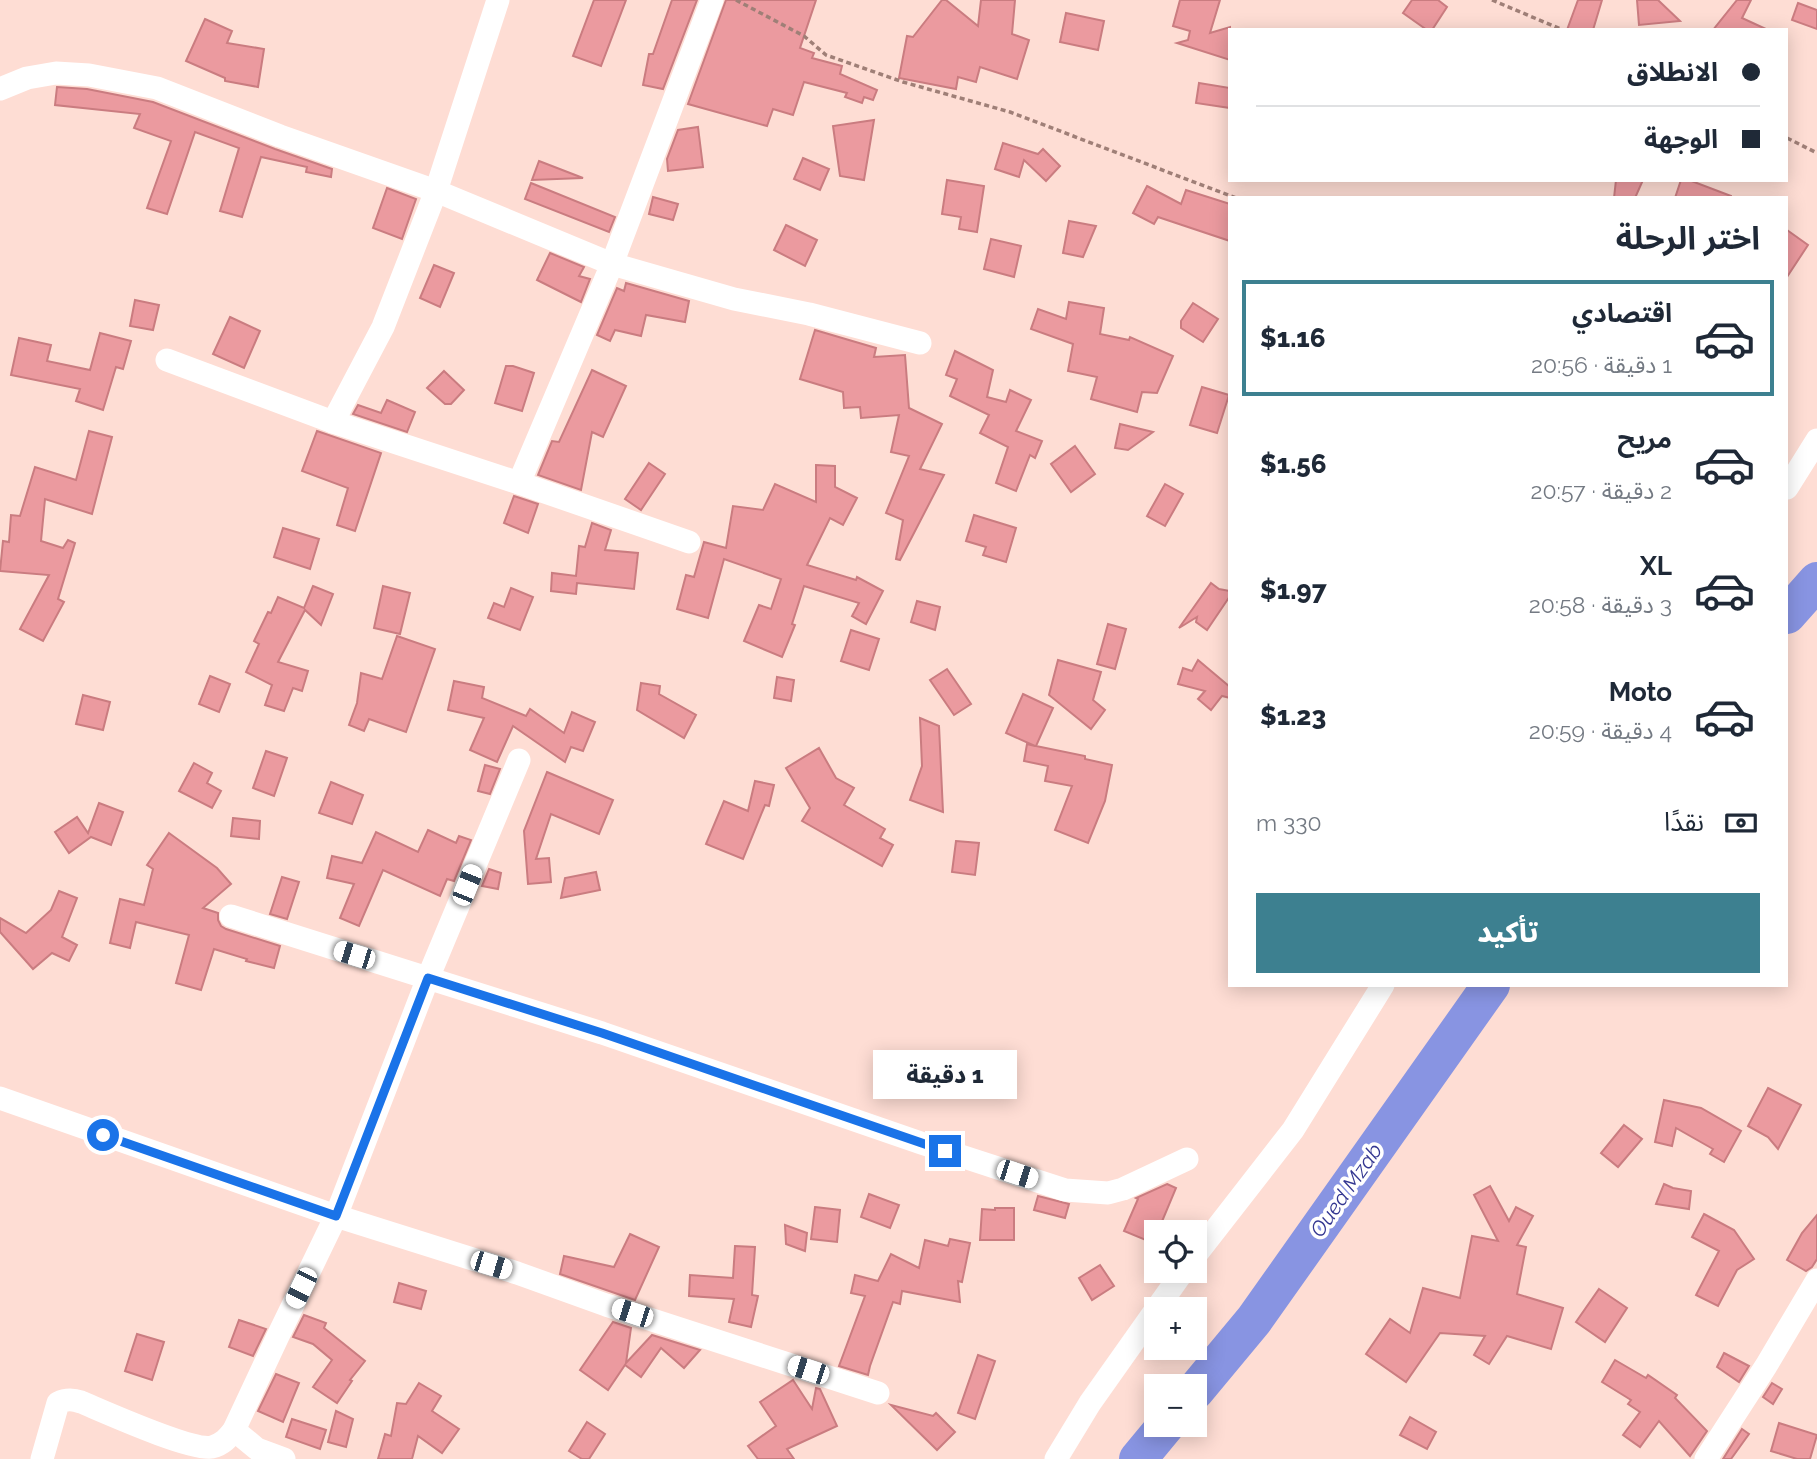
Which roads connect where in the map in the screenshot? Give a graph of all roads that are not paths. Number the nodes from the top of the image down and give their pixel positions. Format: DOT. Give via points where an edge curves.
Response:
graph roads {
  1 [pos="498,0"];
  2 [pos="712,0"];
  3 [pos="0,89"];
  4 [pos="436,191"];
  5 [pos="612,264"];
  6 [pos="920,344"];
  7 [pos="167,360"];
  8 [pos="333,422"];
  9 [pos="1817,440"];
  10 [pos="519,483"];
  11 [pos="1788,486"];
  12 [pos="690,542"];
  13 [pos="519,760"];
  14 [pos="231,916"];
  15 [pos="428,978"];
  16 [pos="1382,987"];
  17 [pos="0,1098"];
  18 [pos="1187,1159"];
  19 [pos="336,1216"];
  20 [pos="1207,1241"];
  21 [pos="1817,1280"];
  22 [pos="1175,1283"];
  23 [pos="878,1393"];
  24 [pos="234,1430"];
  25 [pos="43,1459"];
  26 [pos="284,1459"];
  27 [pos="1056,1459"];
  28 [pos="1706,1459"];
  1 -- 4 [label="street"];
  2 -- 5 [label="street"];
  3 -- 4 [label="street" via="56,73 157,88"];
  4 -- 5 [label="street"];
  4 -- 8 [label="street" via="383,327"];
  5 -- 6 [label="street"];
  5 -- 10 [label="street"];
  7 -- 8 [label="street"];
  8 -- 10 [label="street"];
  9 -- 11 [label="street"];
  10 -- 12 [label="street"];
  13 -- 15 [label="street"];
  14 -- 15 [label="street"];
  15 -- 18 [label="street" via="1065,1189 1108,1193"];
  15 -- 19 [label="street"];
  16 -- 20 [label="street" via="1293,1130"];
  17 -- 19 [label="street"];
  19 -- 23 [label="street"];
  19 -- 24 [label="street"];
  21 -- 28 [label="street"];
  22 -- 27 [label="street"];
  24 -- 25 [label="street" via="224,1442 200,1447 65,1400 58,1403"];
  24 -- 26 [label="street" via="257,1449"];
}
